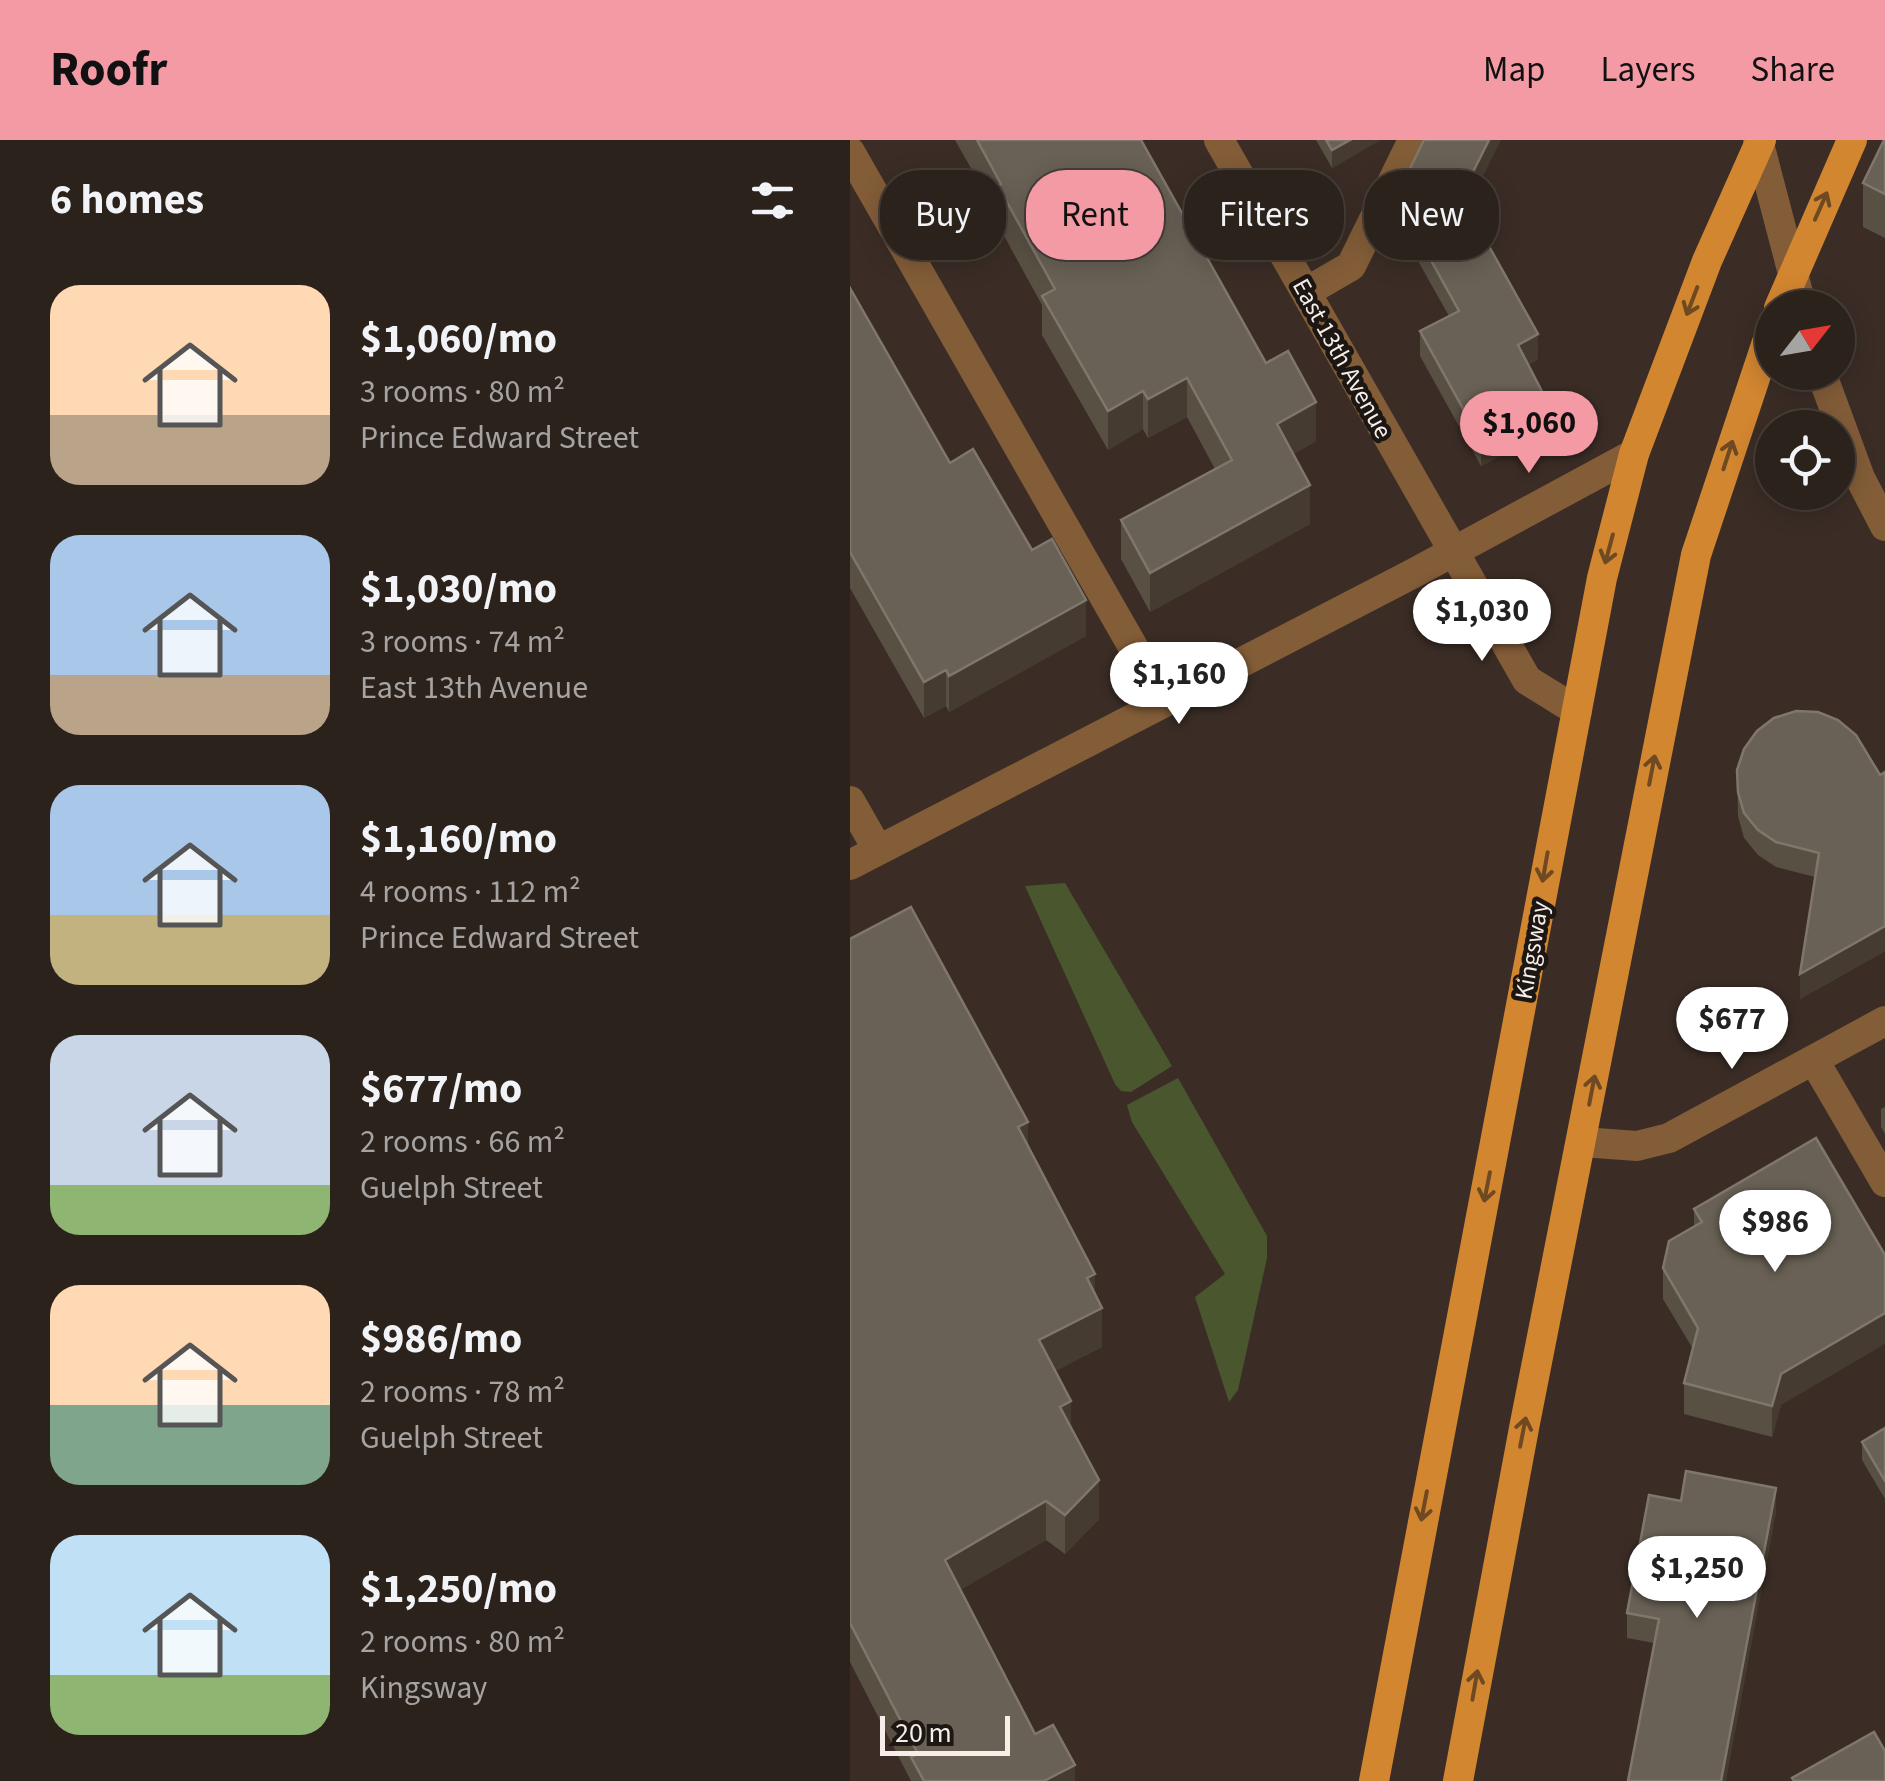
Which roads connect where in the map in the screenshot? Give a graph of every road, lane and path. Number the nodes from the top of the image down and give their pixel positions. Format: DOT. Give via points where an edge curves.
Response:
graph roads {
  1 [pos="1219,140"];
  2 [pos="1413,140"];
  3 [pos="1852,140"];
  4 [pos="1757,142"];
  5 [pos="850,152"];
  6 [pos="1792,274"];
  7 [pos="1786,290"];
  8 [pos="1797,290"];
  9 [pos="1306,292"];
  10 [pos="1755,377"];
  11 [pos="1828,390"];
  12 [pos="1634,454"];
  13 [pos="1885,526"];
  14 [pos="1453,552"];
  15 [pos="1164,700"];
  16 [pos="1578,712"];
  17 [pos="850,801"];
  18 [pos="878,850"];
  19 [pos="850,865"];
  20 [pos="1885,1021"];
  21 [pos="1815,1062"];
  22 [pos="1582,1142"];
  23 [pos="1885,1182"];
  24 [pos="1374,1781"];
  25 [pos="1458,1781"];
  1 -- 9 [label="street, East 13th Avenue"];
  2 -- 9 [label="street" via="1351,266"];
  6 -- 3 [label="main road, one-way"];
  4 -- 6 [label="street"];
  4 -- 12 [label="main road, Kingsway, one-way"];
  5 -- 15 [label="street"];
  6 -- 7 [label="main road"];
  6 -- 8 [label="street"];
  9 -- 14 [label="street, East 13th Avenue"];
  22 -- 10 [label="main road, one-way" via="1696,555"];
  11 -- 13 [label="street"];
  12 -- 14 [label="street"];
  12 -- 16 [label="main road, Kingsway, one-way"];
  14 -- 15 [label="street"];
  14 -- 16 [label="street, East 13th Avenue" via="1527,680"];
  15 -- 18 [label="street"];
  16 -- 24 [label="main road, Kingsway, one-way"];
  17 -- 18 [label="street"];
  18 -- 19 [label="street"];
  20 -- 21 [label="street"];
  21 -- 22 [label="street" via="1669,1138 1637,1146"];
  21 -- 23 [label="street"];
  25 -- 22 [label="main road, one-way"];
}
